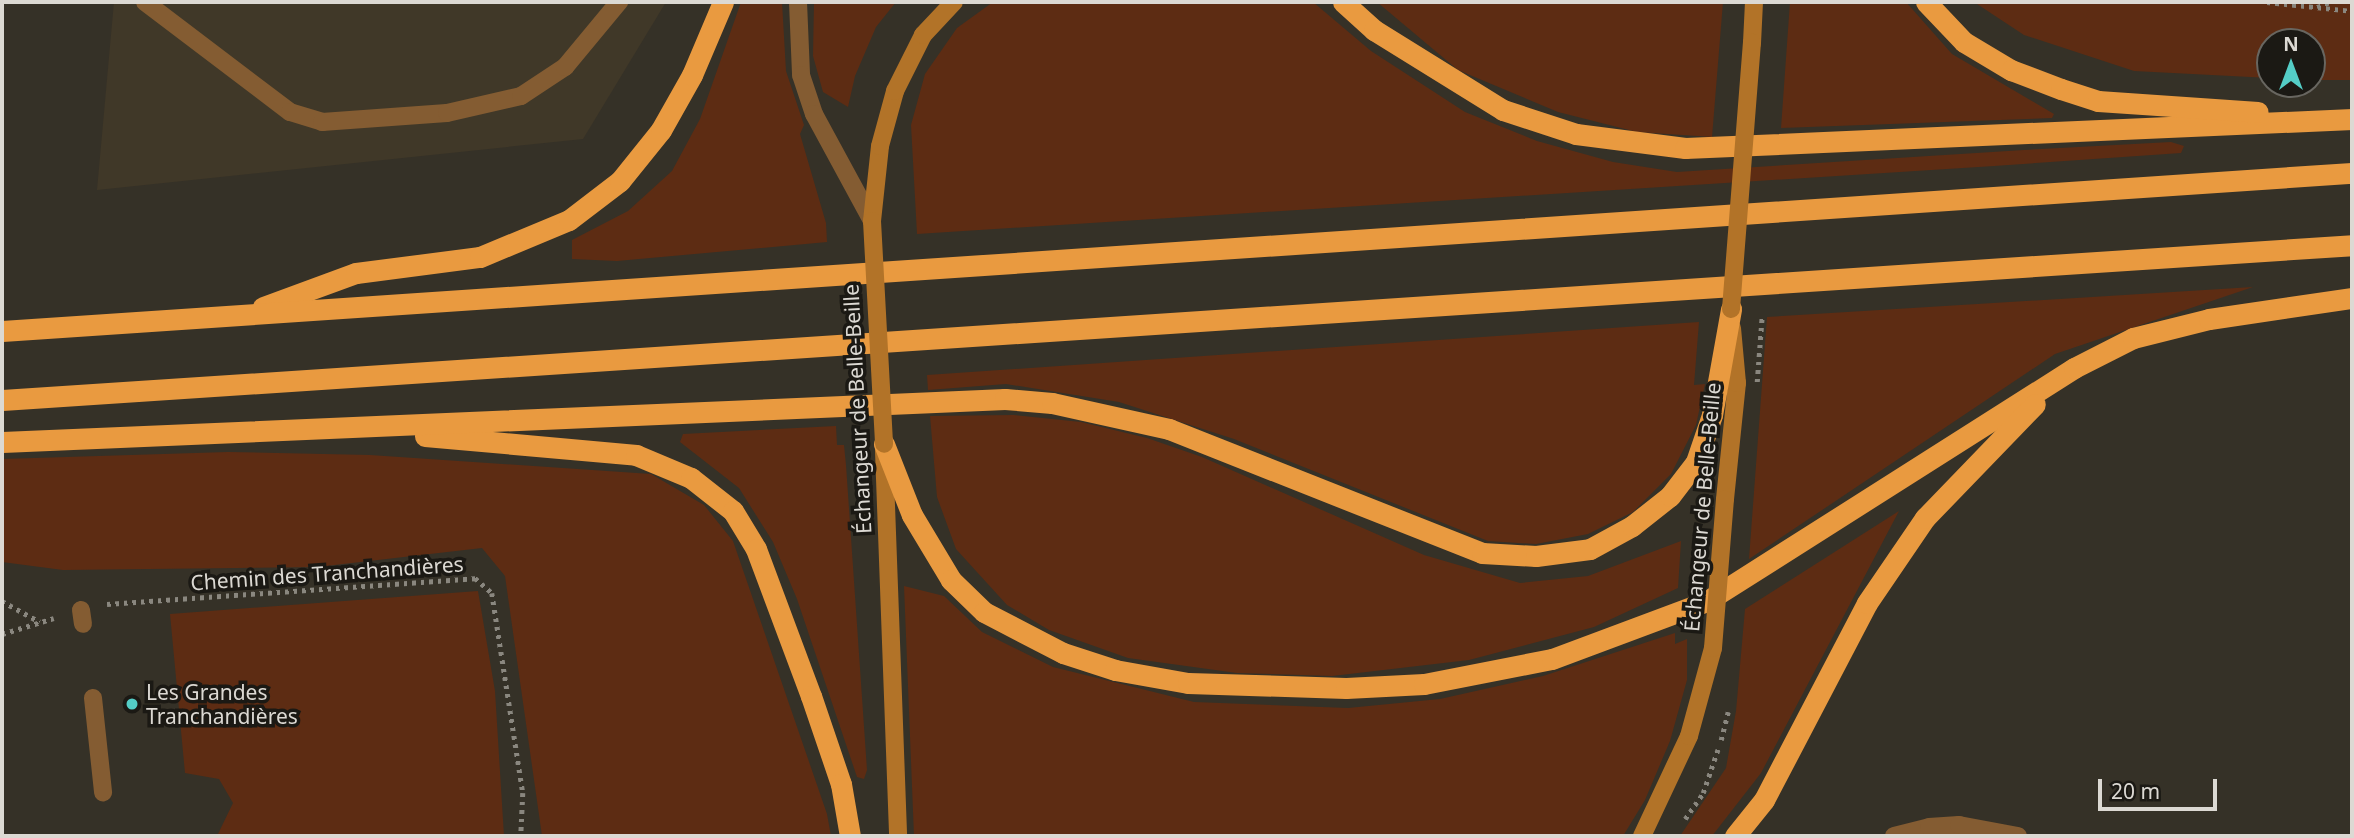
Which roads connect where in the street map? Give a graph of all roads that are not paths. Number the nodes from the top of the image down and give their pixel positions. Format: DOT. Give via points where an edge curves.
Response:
graph roads {
  1 [pos="145,2"];
  2 [pos="619,2"];
  3 [pos="723,2"];
  4 [pos="799,2"];
  5 [pos="954,2"];
  6 [pos="1754,2"];
  7 [pos="1926,2"];
  8 [pos="1344,4"];
  9 [pos="2351,119"];
  10 [pos="2352,173"];
  11 [pos="872,221"];
  12 [pos="2352,245"];
  13 [pos="2352,298"];
  14 [pos="1731,309"];
  15 [pos="239,315"];
  16 [pos="2,331"];
  17 [pos="2074,368"];
  18 [pos="1728,383"];
  19 [pos="2,400"];
  20 [pos="339,428"];
  21 [pos="2,442"];
  22 [pos="884,443"];
  23 [pos="93,698"];
  24 [pos="103,792"];
  25 [pos="850,836"];
  26 [pos="898,836"];
  27 [pos="1642,836"];
  28 [pos="1735,836"];
  29 [pos="1894,836"];
  30 [pos="2018,836"];
  1 -- 2 [label="street" via="290,111 323,122 447,113 521,96 565,68"];
  3 -- 15 [label="highway" via="692,75 661,130 620,181 569,220 480,257 356,273"];
  4 -- 11 [label="street" via="801,75 814,114"];
  5 -- 11 [label="street, Échangeur de Belle-Beille" via="923,35 895,91 880,146"];
  6 -- 14 [label="street, bridge"];
  7 -- 9 [label="highway" via="1964,42 2011,70 2098,101"];
  8 -- 9 [label="highway" via="1426,65 1503,110 1576,134 1685,148"];
  10 -- 15 [label="highway"];
  11 -- 22 [label="street, Échangeur de Belle-Beille, bridge"];
  12 -- 19 [label="highway"];
  13 -- 17 [label="highway" via="2209,319 2133,338"];
  14 -- 18 [label="highway"];
  15 -- 16 [label="highway"];
  17 -- 22 [label="highway" via="1707,601 1552,659 1423,684 1346,688 1188,683 1115,670 1063,653 984,612 951,580 912,515"];
  17 -- 28 [label="highway" via="2004,433 1926,519 1867,603 1764,800"];
  18 -- 20 [label="highway" via="1696,462 1670,496 1632,526 1590,549 1536,556 1482,553 1169,429 1052,403 1005,399"];
  18 -- 27 [label="street, Échangeur de Belle-Beille, bridge" via="1725,499 1713,648 1689,736"];
  20 -- 21 [label="highway"];
  20 -- 25 [label="highway" via="636,455 691,478 733,511 756,549 811,696 841,784"];
  22 -- 26 [label="street, Échangeur de Belle-Beille"];
  23 -- 24 [label="street"];
  29 -- 30 [label="street" via="1959,825"];
}
